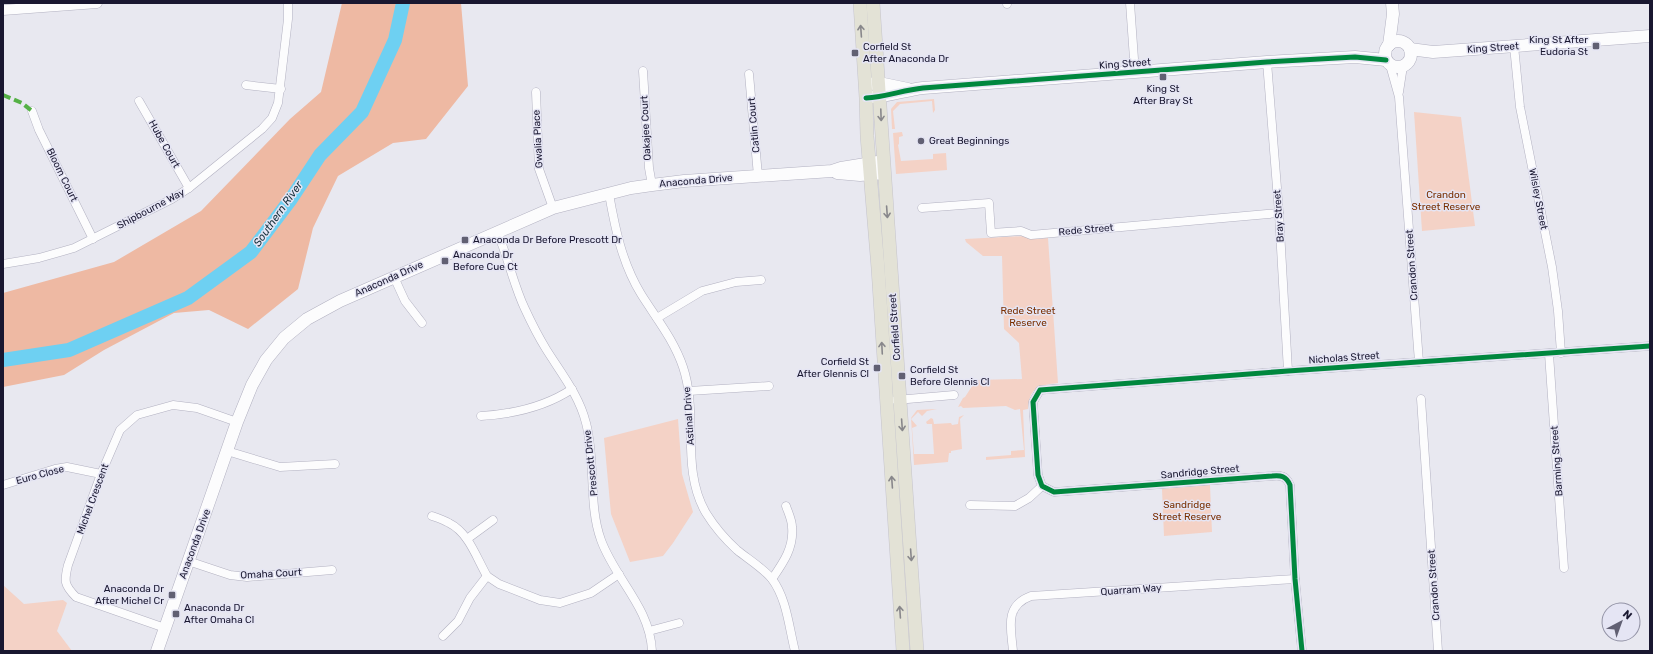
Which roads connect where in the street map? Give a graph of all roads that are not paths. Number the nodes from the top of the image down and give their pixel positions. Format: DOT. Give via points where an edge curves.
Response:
graph roads {
  1 [pos="97,3"];
  2 [pos="288,3"];
  3 [pos="860,3"];
  4 [pos="873,3"];
  5 [pos="1130,3"];
  6 [pos="27,5"];
  7 [pos="1393,9"];
  8 [pos="3,10"];
  9 [pos="1650,36"];
  10 [pos="1514,46"];
  11 [pos="1406,54"];
  12 [pos="1388,55"];
  13 [pos="1266,62"];
  14 [pos="643,71"];
  15 [pos="1135,73"];
  16 [pos="749,74"];
  17 [pos="878,83"];
  18 [pos="865,84"];
  19 [pos="246,85"];
  20 [pos="281,88"];
  21 [pos="909,89"];
  22 [pos="536,92"];
  23 [pos="880,97"];
  24 [pos="1399,97"];
  25 [pos="866,98"];
  26 [pos="139,101"];
  27 [pos="32,111"];
  28 [pos="877,168"];
  29 [pos="758,176"];
  30 [pos="652,185"];
  31 [pos="190,188"];
  32 [pos="609,194"];
  33 [pos="553,208"];
  34 [pos="922,208"];
  35 [pos="1279,213"];
  36 [pos="497,232"];
  37 [pos="93,239"];
  38 [pos="3,264"];
  39 [pos="394,277"];
  40 [pos="760,280"];
  41 [pos="657,318"];
  42 [pos="422,323"];
  43 [pos="1650,346"];
  44 [pos="1561,353"];
  45 [pos="1549,354"];
  46 [pos="1419,362"];
  47 [pos="1288,371"];
  48 [pos="769,386"];
  49 [pos="572,389"];
  50 [pos="689,391"];
  51 [pos="954,395"];
  52 [pos="1421,399"];
  53 [pos="900,400"];
  54 [pos="886,401"];
  55 [pos="481,416"];
  56 [pos="237,422"];
  57 [pos="227,452"];
  58 [pos="335,464"];
  59 [pos="101,474"];
  60 [pos="3,485"];
  61 [pos="1042,486"];
  62 [pos="970,505"];
  63 [pos="786,506"];
  64 [pos="432,516"];
  65 [pos="493,520"];
  66 [pos="467,539"];
  67 [pos="188,562"];
  68 [pos="1564,568"];
  69 [pos="332,570"];
  70 [pos="619,574"];
  71 [pos="487,576"];
  72 [pos="772,579"];
  73 [pos="1295,579"];
  74 [pos="679,623"];
  75 [pos="165,628"];
  76 [pos="649,631"];
  77 [pos="443,636"];
  78 [pos="157,651"];
  79 [pos="652,651"];
  80 [pos="795,651"];
  81 [pos="903,651"];
  82 [pos="917,651"];
  83 [pos="1013,651"];
  84 [pos="1302,651"];
  85 [pos="1438,651"];
  1 -- 6 [label="street"];
  2 -- 20 [label="street, Shipbourne Way"];
  18 -- 3 [label="main road, Corfield Street, one-way"];
  4 -- 17 [label="main road, Corfield Street"];
  5 -- 15 [label="street"];
  6 -- 8 [label="street"];
  7 -- 11 [label="main road, Crandon Street"];
  7 -- 12 [label="main road, Crandon Street"];
  9 -- 10 [label="main road, King Street"];
  10 -- 11 [label="main road, King Street"];
  10 -- 44 [label="street, Wilsley Street" via="1520,106 1552,267"];
  11 -- 12 [label="main road" via="1396,42"];
  11 -- 12 [label="main road" via="1399,67"];
  11 -- 24 [label="street, Crandon Street"];
  12 -- 13 [label="main road, King Street"];
  12 -- 24 [label="street, Crandon Street"];
  13 -- 15 [label="main road, King Street"];
  13 -- 35 [label="street, Bray Street"];
  14 -- 30 [label="street, Oakajee Court"];
  15 -- 21 [label="main road, King Street"];
  16 -- 29 [label="street, Catlin Court"];
  17 -- 18 [label="main road, King Street"];
  17 -- 21 [label="main road, King Street"];
  17 -- 23 [label="main road, Corfield Street"];
  18 -- 25 [label="main road, Corfield Street"];
  19 -- 20 [label="street"];
  20 -- 31 [label="street, Shipbourne Way" via="272,118 262,129"];
  21 -- 23 [label="main road, King Street"];
  22 -- 33 [label="street, Gwalia Place" via="539,168"];
  23 -- 25 [label="main road, King Street"];
  23 -- 28 [label="main road, Corfield Street, one-way"];
  24 -- 46 [label="street, Crandon Street"];
  25 -- 28 [label="main road, Corfield Street" via="867,136"];
  26 -- 31 [label="street, Hube Court"];
  27 -- 37 [label="street, Bloom Court"];
  28 -- 29 [label="main road, Anaconda Drive"];
  28 -- 53 [label="main road, Corfield Street, one-way"];
  54 -- 28 [label="main road, Corfield Street, one-way"];
  29 -- 30 [label="main road, Anaconda Drive"];
  30 -- 32 [label="main road, Anaconda Drive"];
  31 -- 37 [label="street, Shipbourne Way"];
  32 -- 33 [label="main road, Anaconda Drive"];
  32 -- 41 [label="street, Astinal Drive" via="615,230 627,266 640,293"];
  33 -- 36 [label="main road, Anaconda Drive"];
  34 -- 35 [label="street, Rede Street" via="989,203 991,233 1022,231 1030,235"];
  35 -- 47 [label="street, Bray Street"];
  36 -- 39 [label="main road, Anaconda Drive"];
  36 -- 49 [label="street, Prescott Drive" via="524,307"];
  37 -- 38 [label="street, Shipbourne Way" via="74,248 39,258"];
  39 -- 42 [label="street" via="404,301"];
  39 -- 56 [label="main road, Anaconda Drive" via="326,308 307,319 284,338 258,373"];
  40 -- 41 [label="street" via="736,282 702,291"];
  41 -- 50 [label="street, Astinal Drive" via="684,368"];
  43 -- 44 [label="street, Nicholas Street"];
  44 -- 45 [label="street, Nicholas Street"];
  45 -- 46 [label="street, Nicholas Street"];
  45 -- 68 [label="street, Barming Street"];
  46 -- 47 [label="street, Nicholas Street"];
  47 -- 61 [label="street, Nicholas Street" via="1040,390 1033,402 1038,475"];
  48 -- 50 [label="street"];
  49 -- 55 [label="street" via="527,410 505,415"];
  49 -- 70 [label="street, Prescott Drive" via="586,422 591,447 595,517 608,556"];
  50 -- 72 [label="street, Astinal Drive" via="693,471 697,492 706,513 736,549"];
  51 -- 53 [label="street"];
  52 -- 85 [label="street, Crandon Street"];
  53 -- 54 [label="street"];
  53 -- 82 [label="main road, Corfield Street, one-way"];
  81 -- 54 [label="main road, Corfield Street, one-way"];
  56 -- 57 [label="main road, Anaconda Drive"];
  56 -- 59 [label="street, Michel Crescent" via="197,408 173,405 137,414 120,430"];
  57 -- 58 [label="street" via="280,467"];
  57 -- 67 [label="main road, Anaconda Drive"];
  59 -- 60 [label="street, Euro Close" via="67,467"];
  59 -- 75 [label="street, Michel Crescent" via="68,565 65,578 68,588 76,597"];
  61 -- 62 [label="street" via="1015,506"];
  61 -- 73 [label="street, Sandridge Street" via="1048,490 1061,492 1283,476 1290,485"];
  63 -- 72 [label="street" via="792,527 792,542 786,559"];
  64 -- 66 [label="street" via="450,523"];
  65 -- 66 [label="street"];
  66 -- 71 [label="street"];
  67 -- 69 [label="street, Omaha Court" via="247,577"];
  67 -- 75 [label="main road, Anaconda Drive"];
  70 -- 71 [label="street" via="591,593 560,603 540,600 499,584"];
  70 -- 76 [label="street, Prescott Drive" via="637,602"];
  71 -- 77 [label="street" via="470,598 458,621"];
  72 -- 80 [label="street, Astinal Drive" via="784,603"];
  73 -- 83 [label="street, Quarram Way" via="1031,596 1017,604 1013,611"];
  73 -- 84 [label="street, Sandridge Street"];
  74 -- 76 [label="street"];
  75 -- 78 [label="main road, Anaconda Drive"];
  76 -- 79 [label="street, Prescott Drive"];
}
